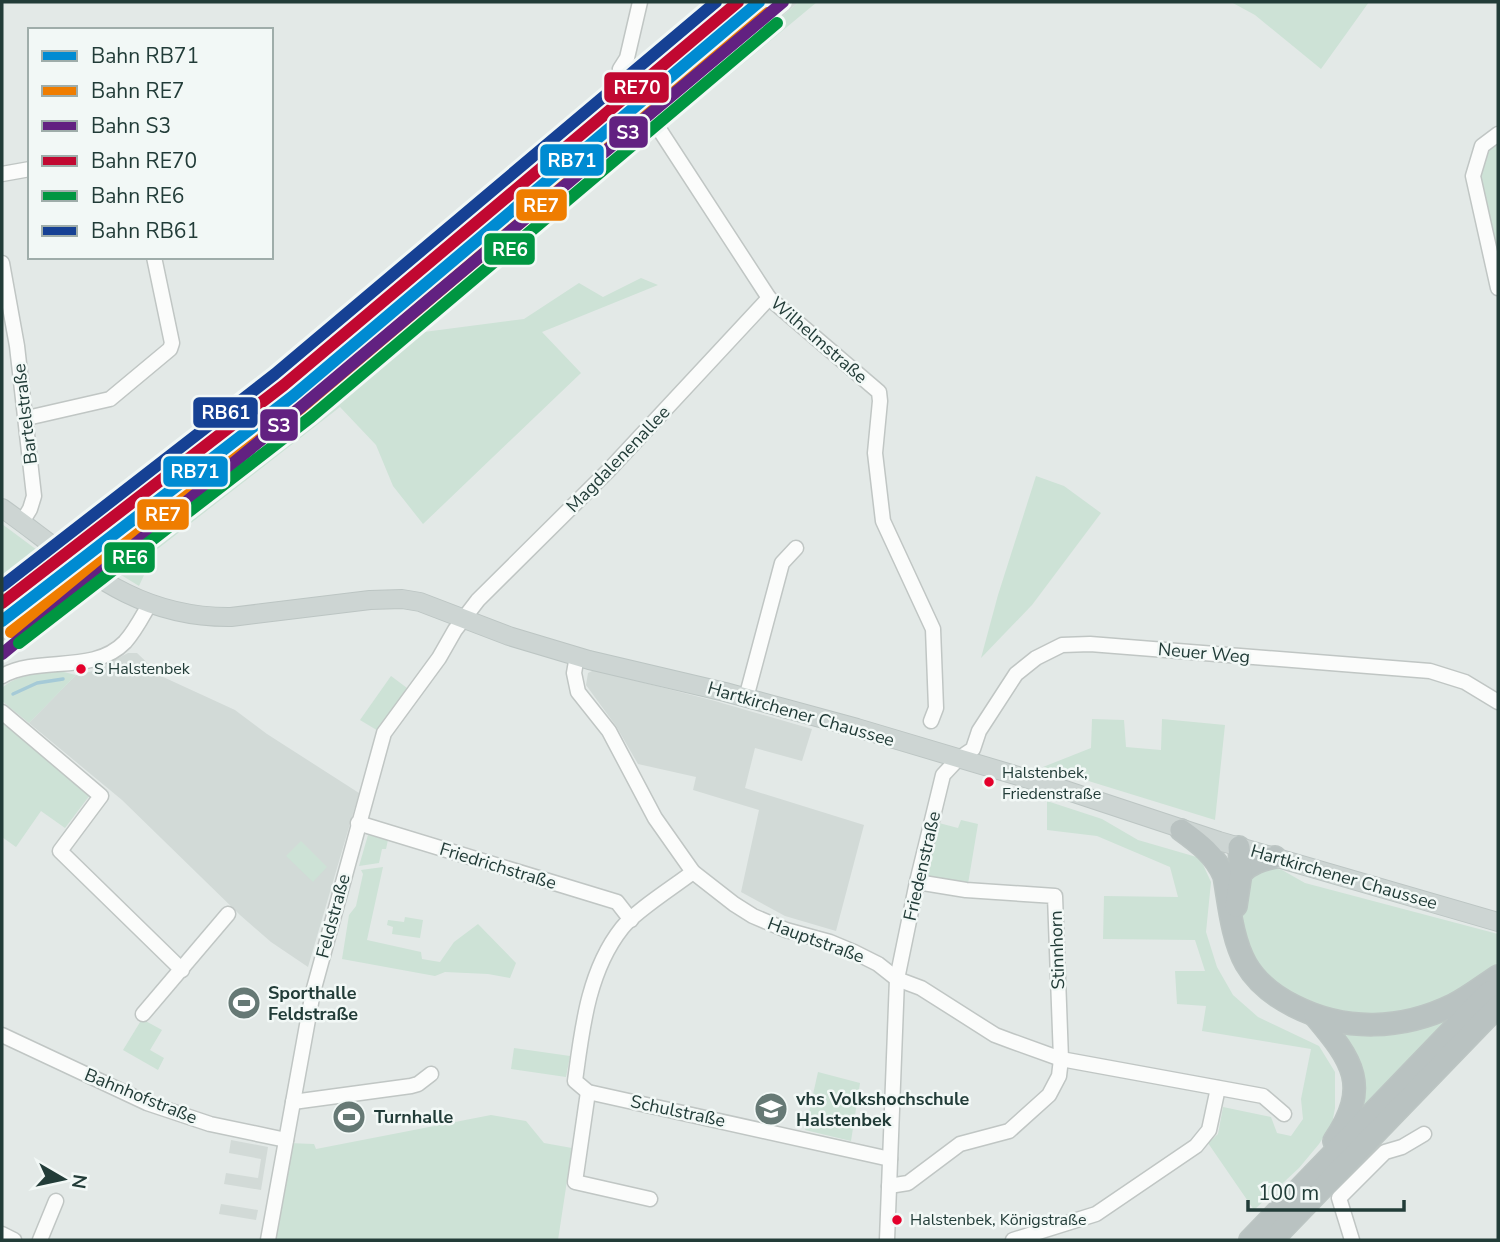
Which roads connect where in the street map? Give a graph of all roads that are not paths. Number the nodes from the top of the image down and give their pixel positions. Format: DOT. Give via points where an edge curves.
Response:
graph roads {
  1 [pos="640,2"];
  2 [pos="1498,134"];
  3 [pos="28,169"];
  4 [pos="2,174"];
  5 [pos="154,259"];
  6 [pos="2,263"];
  7 [pos="1498,288"];
  8 [pos="769,298"];
  9 [pos="27,418"];
  10 [pos="2,508"];
  11 [pos="22,522"];
  12 [pos="796,548"];
  13 [pos="149,605"];
  14 [pos="462,622"];
  15 [pos="577,656"];
  16 [pos="2,676"];
  17 [pos="746,698"];
  18 [pos="1498,702"];
  19 [pos="2,712"];
  20 [pos="931,721"];
  21 [pos="958,759"];
  22 [pos="358,823"];
  23 [pos="1181,830"];
  24 [pos="1240,847"];
  25 [pos="1275,857"];
  26 [pos="693,872"];
  27 [pos="1233,875"];
  28 [pos="917,882"];
  29 [pos="228,914"];
  30 [pos="631,920"];
  31 [pos="1498,922"];
  32 [pos="182,970"];
  33 [pos="1498,976"];
  34 [pos="897,979"];
  35 [pos="1498,983"];
  36 [pos="1498,1006"];
  37 [pos="143,1014"];
  38 [pos="1315,1016"];
  39 [pos="2,1035"];
  40 [pos="1061,1059"];
  41 [pos="431,1074"];
  42 [pos="1218,1088"];
  43 [pos="588,1092"];
  44 [pos="293,1102"];
  45 [pos="1284,1114"];
  46 [pos="1424,1134"];
  47 [pos="286,1140"];
  48 [pos="890,1159"];
  49 [pos="1304,1184"];
  50 [pos="889,1186"];
  51 [pos="650,1199"];
  52 [pos="56,1201"];
  53 [pos="2,1234"];
  54 [pos="14,1240"];
  55 [pos="40,1240"];
  56 [pos="268,1240"];
  57 [pos="887,1240"];
  58 [pos="1013,1240"];
  59 [pos="1250,1240"];
  60 [pos="1272,1240"];
  61 [pos="1352,1240"];
  1 -- 8 [label="street, Wilhelmstraße" via="627,58 620,69"];
  2 -- 7 [label="street" via="1482,146 1473,176"];
  3 -- 4 [label="street"];
  5 -- 9 [label="street" via="170,349 110,399"];
  6 -- 9 [label="street, Bartelstraße"];
  8 -- 14 [label="street, Magdalenenallee"];
  8 -- 20 [label="street, Wilhelmstraße" via="879,392 875,453 883,521 933,629 936,708"];
  9 -- 11 [label="street, Bartelstraße" via="34,496"];
  10 -- 11 [label="main road, Hartkirchener Chaussee"];
  11 -- 13 [label="main road, Hartkirchener Chaussee" via="124,594"];
  12 -- 17 [label="street" via="782,563"];
  13 -- 14 [label="main road, Hartkirchener Chaussee" via="190,615 231,617 402,599 430,604"];
  13 -- 16 [label="street" via="126,641 113,652 96,659 24,666"];
  14 -- 15 [label="main road, Hartkirchener Chaussee"];
  14 -- 22 [label="street, Feldstraße" via="384,733"];
  15 -- 17 [label="main road, Hartkirchener Chaussee"];
  15 -- 26 [label="street, Hauptstraße" via="578,692 604,724 654,818"];
  17 -- 21 [label="main road, Hartkirchener Chaussee"];
  18 -- 21 [label="street, Neuer Weg" via="1451,677 1425,671 1062,645 1016,674 979,731 973,749"];
  19 -- 32 [label="street" via="101,796 60,851"];
  21 -- 23 [label="main road, Hartkirchener Chaussee"];
  21 -- 28 [label="street, Friedenstraße" via="943,775"];
  22 -- 30 [label="street, Friedrichstraße" via="617,902"];
  22 -- 44 [label="street, Feldstraße" via="313,992"];
  23 -- 24 [label="main road, Hartkirchener Chaussee"];
  23 -- 27 [label="highway"];
  24 -- 25 [label="main road, Hartkirchener Chaussee"];
  24 -- 27 [label="highway" via="1230,859"];
  25 -- 27 [label="highway"];
  25 -- 31 [label="main road, Hartkirchener Chaussee"];
  26 -- 30 [label="street"];
  26 -- 34 [label="street, Hauptstraße" via="753,916 854,952"];
  27 -- 38 [label="highway" via="1233,922 1240,951 1253,976 1274,994"];
  28 -- 34 [label="street, Friedenstraße"];
  28 -- 40 [label="street, Stinnhorn" via="1055,896"];
  29 -- 32 [label="street"];
  30 -- 43 [label="street" via="609,948 590,996 576,1081"];
  32 -- 37 [label="street"];
  33 -- 38 [label="highway" via="1454,1004 1401,1022 1365,1026"];
  34 -- 40 [label="street, Hauptstraße" via="922,988 995,1035"];
  34 -- 48 [label="street, Friedenstraße"];
  35 -- 49 [label="highway"];
  36 -- 60 [label="highway"];
  38 -- 49 [label="highway" via="1349,1061 1354,1096 1342,1130"];
  39 -- 47 [label="street, Bahnhofstraße" via="147,1103 210,1124"];
  40 -- 42 [label="street, Hauptstraße"];
  40 -- 50 [label="street" via="1049,1095 1009,1131 960,1144 908,1183"];
  41 -- 44 [label="street" via="411,1086"];
  42 -- 45 [label="street, Hauptstraße" via="1263,1097"];
  42 -- 58 [label="street" via="1209,1130 1196,1146 1096,1214"];
  43 -- 48 [label="street, Schulstraße"];
  43 -- 51 [label="street" via="575,1182"];
  44 -- 47 [label="street, Feldstraße"];
  46 -- 61 [label="street" via="1385,1152 1339,1198"];
  47 -- 56 [label="street, Feldstraße"];
  48 -- 50 [label="street, Friedenstraße"];
  49 -- 59 [label="highway"];
  50 -- 57 [label="street, Friedenstraße"];
  52 -- 55 [label="street"];
  53 -- 54 [label="street"];
}
